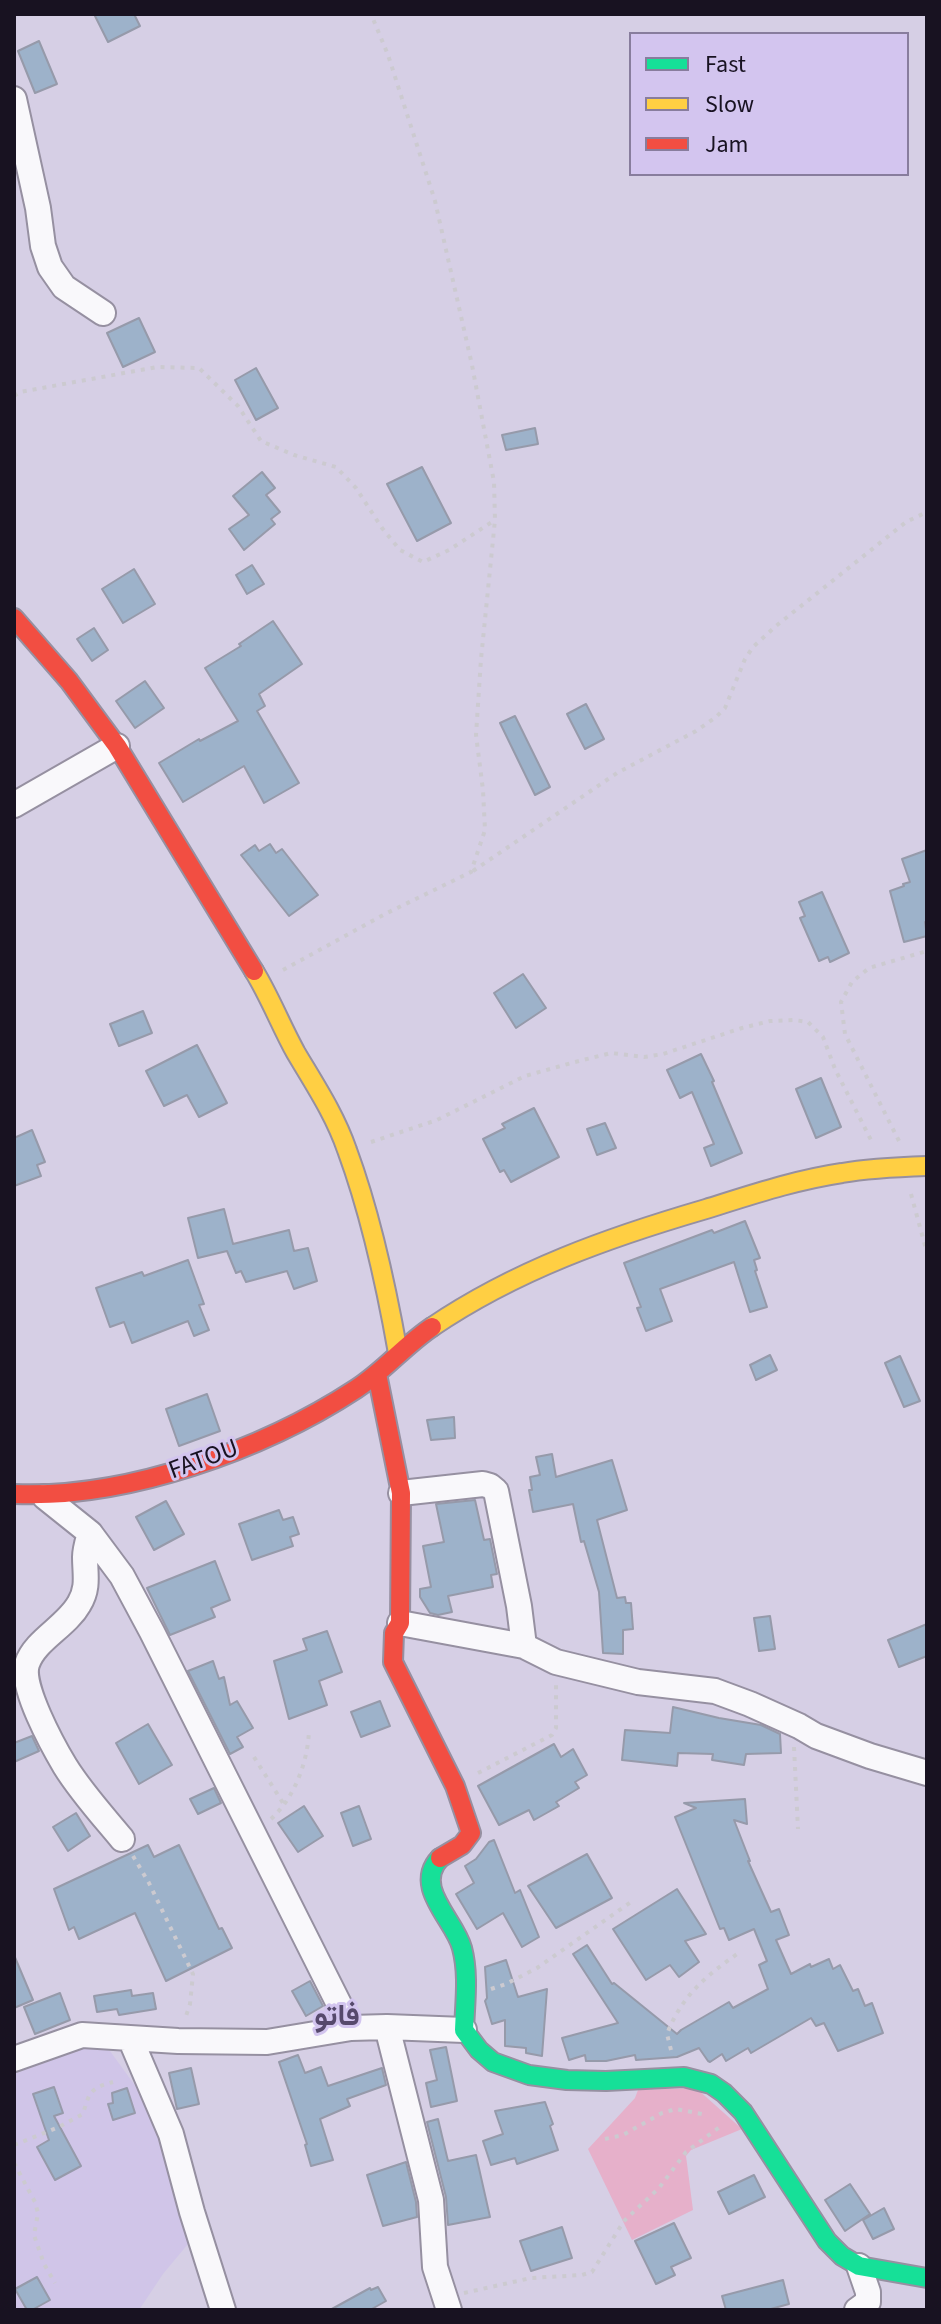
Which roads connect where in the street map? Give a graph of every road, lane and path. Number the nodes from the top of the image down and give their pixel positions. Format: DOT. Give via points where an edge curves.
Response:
graph roads {
  1 [pos="371,14"];
  2 [pos="14,99"];
  3 [pos="103,313"];
  4 [pos="14,396"];
  5 [pos="927,512"];
  6 [pos="495,520"];
  7 [pos="14,618"];
  8 [pos="117,746"];
  9 [pos="14,805"];
  10 [pos="471,872"];
  11 [pos="927,951"];
  12 [pos="259,980"];
  13 [pos="347,1149"];
  14 [pos="927,1166"];
  15 [pos="899,1167"];
  16 [pos="927,1253"];
  17 [pos="398,1353"];
  18 [pos="377,1374"];
  19 [pos="401,1493"];
  20 [pos="14,1494"];
  21 [pos="45,1497"];
  22 [pos="90,1533"];
  23 [pos="400,1623"];
  24 [pos="524,1646"];
  25 [pos="556,1662"];
  26 [pos="799,1726"];
  27 [pos="309,1730"];
  28 [pos="254,1757"];
  29 [pos="927,1773"];
  30 [pos="455,1786"];
  31 [pos="283,1803"];
  32 [pos="798,1829"];
  33 [pos="251,1830"];
  34 [pos="122,1839"];
  35 [pos="631,1902"];
  36 [pos="740,1952"];
  37 [pos="465,1997"];
  38 [pos="387,2027"];
  39 [pos="351,2028"];
  40 [pos="464,2030"];
  41 [pos="130,2038"];
  42 [pos="178,2041"];
  43 [pos="14,2059"];
  44 [pos="683,2076"];
  45 [pos="113,2082"];
  46 [pos="711,2116"];
  47 [pos="719,2119"];
  48 [pos="605,2139"];
  49 [pos="14,2145"];
  50 [pos="14,2163"];
  51 [pos="859,2266"];
  52 [pos="927,2278"];
  53 [pos="55,2283"];
  54 [pos="447,2305"];
  55 [pos="223,2310"];
  56 [pos="857,2310"];
  1 -- 6 [label="path" via="435,201 483,423"];
  2 -- 3 [label="street" via="50,267 64,287"];
  4 -- 6 [label="path" via="157,367 199,368 238,406 261,441 336,467 400,550 423,562"];
  5 -- 10 [label="path" via="906,522 753,647 716,717 617,773"];
  6 -- 10 [label="path" via="476,735 485,830"];
  7 -- 8 [label="street"];
  8 -- 9 [label="street"];
  8 -- 12 [label="street"];
  10 -- 12 [label="path"];
  11 -- 15 [label="path" via="869,968 852,982 841,1002 845,1034 902,1148"];
  12 -- 13 [label="street"];
  13 -- 15 [label="path" via="437,1120 525,1076 611,1053 663,1054 742,1028 794,1020 808,1022 823,1037 878,1152"];
  13 -- 17 [label="street" via="376,1246"];
  14 -- 15 [label="street, FATOU"];
  15 -- 16 [label="path"];
  15 -- 17 [label="street, FATOU" via="807,1181 608,1238 487,1293"];
  17 -- 18 [label="street, FATOU"];
  18 -- 19 [label="street"];
  18 -- 21 [label="street, FATOU" via="305,1419 210,1459 124,1486"];
  19 -- 23 [label="street"];
  19 -- 24 [label="street" via="483,1484 496,1491"];
  20 -- 21 [label="street, FATOU"];
  21 -- 22 [label="street"];
  22 -- 33 [label="street" via="122,1576"];
  22 -- 34 [label="street" via="81,1602 32,1653 25,1679 65,1767"];
  23 -- 24 [label="street"];
  23 -- 30 [label="street" via="394,1633 393,1662"];
  24 -- 25 [label="street"];
  25 -- 26 [label="street" via="638,1682 715,1691"];
  25 -- 30 [label="path" via="552,1735"];
  26 -- 29 [label="street"];
  26 -- 32 [label="path" via="794,1746"];
  27 -- 31 [label="path" via="294,1788"];
  28 -- 31 [label="path"];
  30 -- 37 [label="street" via="471,1833 463,1846 438,1859 431,1880 461,1941"];
  31 -- 33 [label="path"];
  33 -- 39 [label="street"];
  34 -- 42 [label="path" via="193,1974"];
  35 -- 37 [label="path" via="537,1968"];
  36 -- 44 [label="path" via="687,1995 671,2022 667,2040"];
  37 -- 40 [label="street"];
  38 -- 39 [label="street"];
  38 -- 40 [label="street"];
  38 -- 54 [label="street" via="431,2200 433,2253"];
  39 -- 42 [label="street" via="267,2042"];
  40 -- 44 [label="street" via="497,2065 539,2077 627,2081"];
  41 -- 42 [label="street"];
  41 -- 43 [label="street" via="82,2035"];
  41 -- 55 [label="street" via="171,2134"];
  44 -- 51 [label="street" via="727,2094 827,2241"];
  45 -- 49 [label="path" via="92,2091 83,2114"];
  46 -- 48 [label="path" via="676,2109"];
  47 -- 54 [label="path" via="726,2122 686,2152 624,2221 592,2272 479,2289"];
  50 -- 53 [label="path" via="35,2202 34,2235"];
  51 -- 52 [label="street"];
  51 -- 56 [label="street" via="868,2302"];
}
